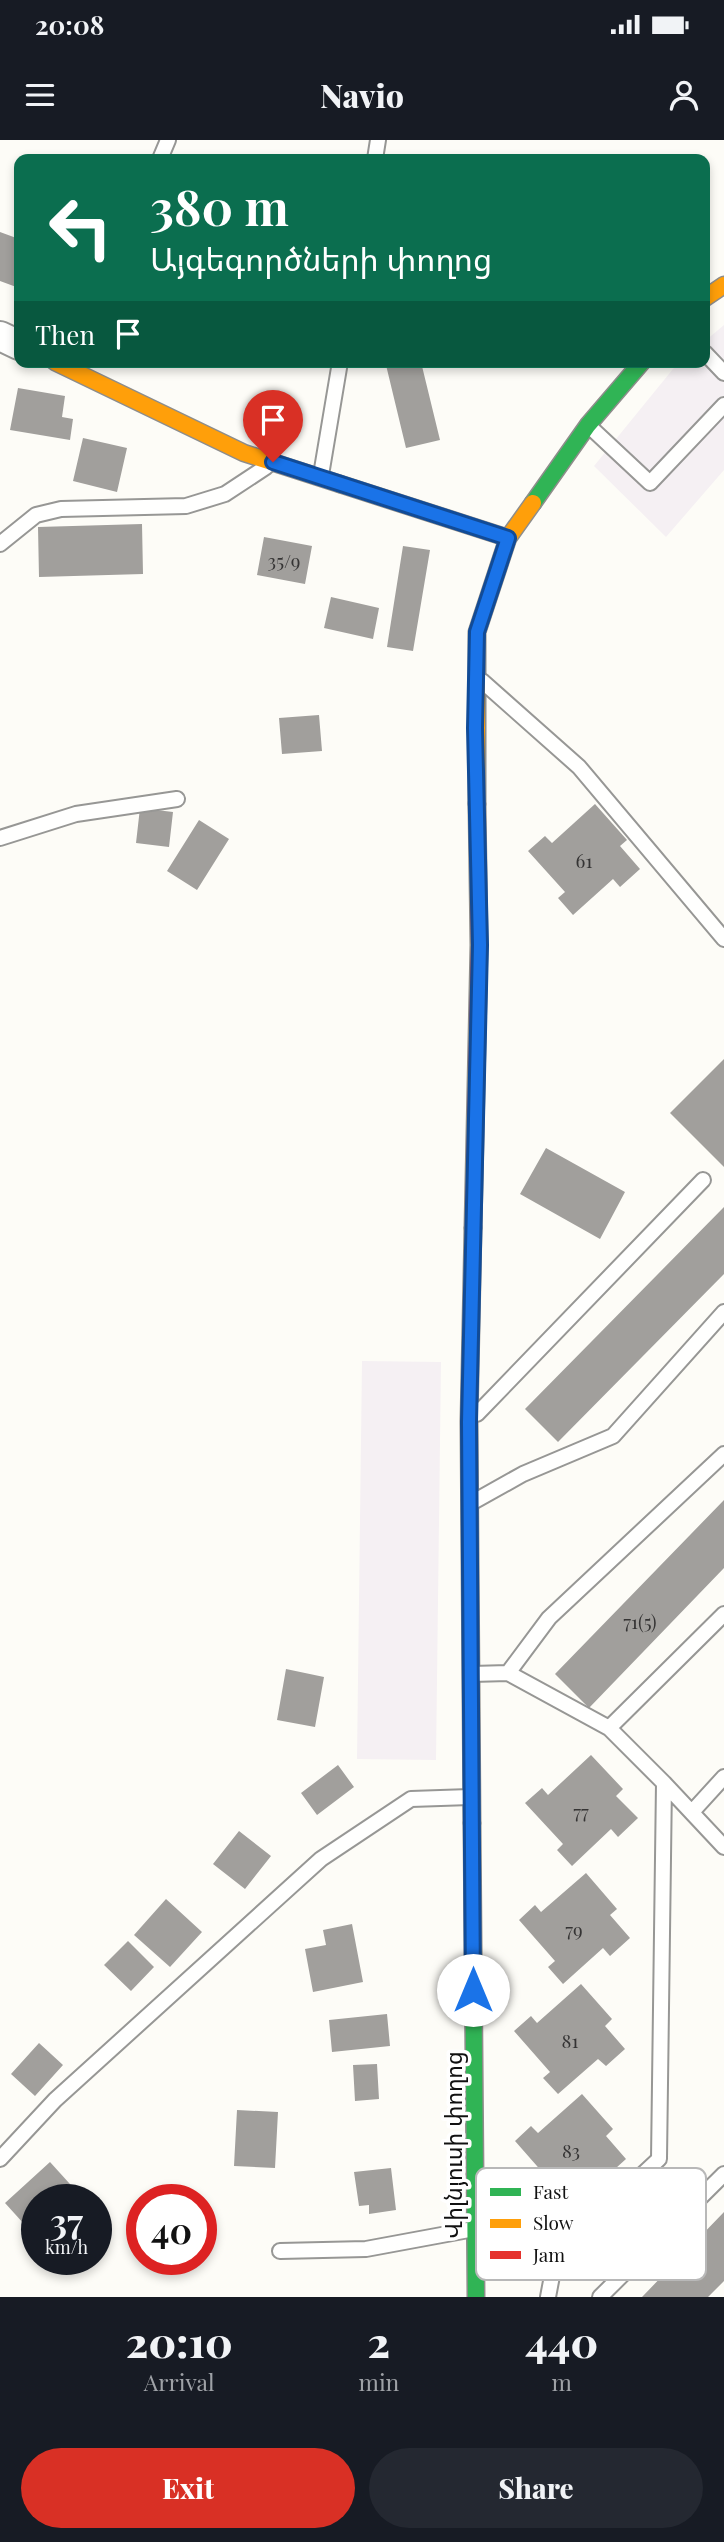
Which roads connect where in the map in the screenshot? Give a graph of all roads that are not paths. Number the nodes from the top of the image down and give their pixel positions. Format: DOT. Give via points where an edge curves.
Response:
graph roads {
  1 [pos="710,358"];
  2 [pos="79,368"];
  3 [pos="339,368"];
  4 [pos="637,368"];
  5 [pos="724,373"];
  6 [pos="724,405"];
  7 [pos="588,425"];
  8 [pos="273,462"];
  9 [pos="320,477"];
  10 [pos="508,538"];
  11 [pos="0,544"];
  12 [pos="476,676"];
  13 [pos="177,799"];
  14 [pos="0,838"];
  15 [pos="724,940"];
  16 [pos="703,1180"];
  17 [pos="724,1312"];
  18 [pos="469,1422"];
  19 [pos="724,1454"];
  20 [pos="469,1505"];
  21 [pos="724,1614"];
  22 [pos="508,1673"];
  23 [pos="471,1674"];
  24 [pos="609,1728"];
  25 [pos="724,1777"];
  26 [pos="664,1783"];
  27 [pos="472,1797"];
  28 [pos="692,1812"];
  29 [pos="724,1847"];
  30 [pos="0,2159"];
  31 [pos="649,2168"];
  32 [pos="724,2174"];
  33 [pos="706,2192"];
  34 [pos="475,2228"];
  35 [pos="280,2251"];
  36 [pos="617,2280"];
  37 [pos="476,2297"];
  38 [pos="600,2297"];
  1 -- 5 [label="lane"];
  2 -- 8 [label="street" via="244,453"];
  3 -- 9 [label="lane"];
  4 -- 7 [label="street, Վիլնյուսի փողոց"];
  6 -- 7 [label="lane" via="650,483"];
  7 -- 10 [label="street, Վիլնյուսի փողոց"];
  8 -- 9 [label="street"];
  8 -- 11 [label="lane" via="225,494 186,506 61,509 36,515"];
  9 -- 10 [label="street"];
  10 -- 12 [label="street, Վիլնյուսի փողոց" via="477,632"];
  12 -- 15 [label="lane" via="579,767"];
  12 -- 18 [label="street, Վիլնյուսի փողոց" via="480,945"];
  13 -- 14 [label="lane" via="76,814"];
  16 -- 18 [label="lane"];
  17 -- 20 [label="lane" via="613,1436 523,1474"];
  18 -- 20 [label="street, Վիլնյուսի փողոց"];
  19 -- 22 [label="lane" via="549,1618"];
  20 -- 23 [label="street, Վիլնյուսի փողոց"];
  21 -- 24 [label="lane"];
  22 -- 23 [label="lane"];
  22 -- 24 [label="lane"];
  23 -- 27 [label="street, Վիլնյուսի փողոց"];
  24 -- 26 [label="lane"];
  25 -- 28 [label="lane"];
  26 -- 28 [label="lane"];
  26 -- 31 [label="lane" via="659,2159"];
  27 -- 30 [label="lane" via="411,1799 321,1859 55,2100"];
  27 -- 34 [label="street, Վիլնյուսի փողոց"];
  28 -- 29 [label="lane"];
  32 -- 33 [label="lane"];
  34 -- 35 [label="lane" via="366,2249"];
  34 -- 37 [label="street, Վիլնյուսի փողոց"];
  36 -- 38 [label="lane"];
}
